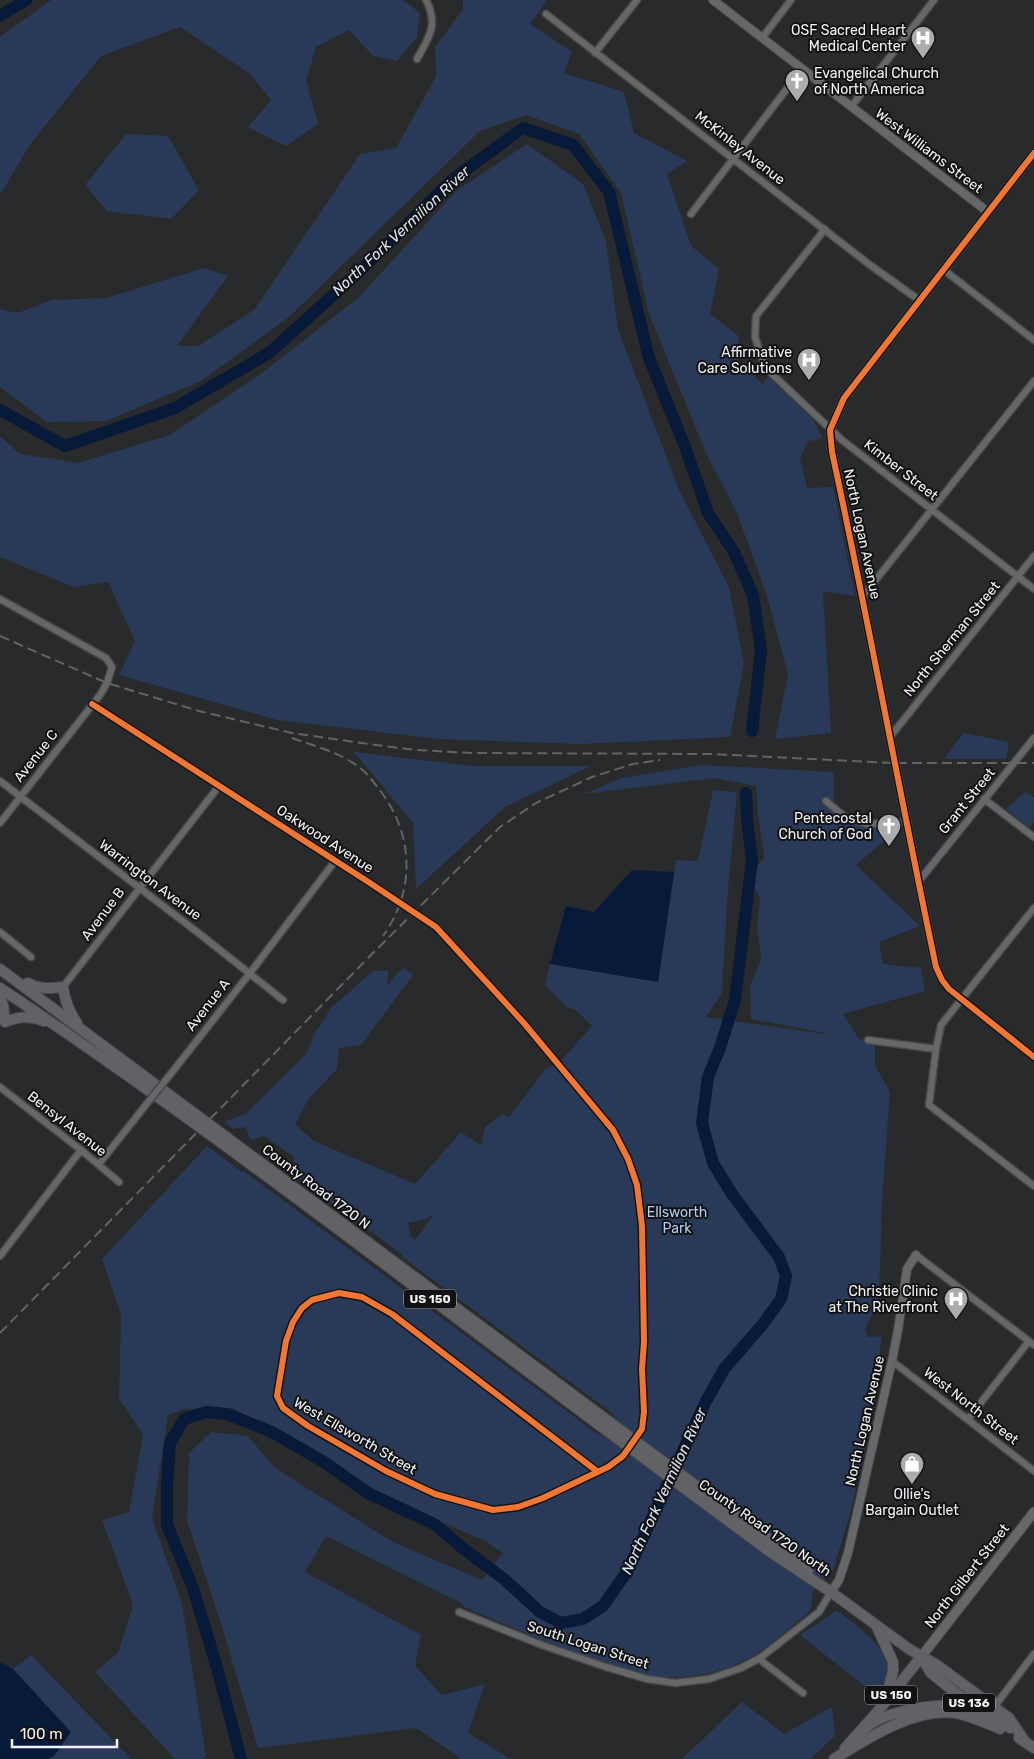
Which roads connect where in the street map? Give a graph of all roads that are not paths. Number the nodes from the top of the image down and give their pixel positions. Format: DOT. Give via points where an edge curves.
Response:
graph roads {
  1 [pos="426,0"];
  2 [pos="637,0"];
  3 [pos="713,0"];
  4 [pos="791,0"];
  5 [pos="934,0"];
  6 [pos="546,14"];
  7 [pos="762,38"];
  8 [pos="595,53"];
  9 [pos="417,59"];
  10 [pos="802,69"];
  11 [pos="851,107"];
  12 [pos="1034,153"];
  13 [pos="733,158"];
  14 [pos="988,212"];
  15 [pos="691,214"];
  16 [pos="825,229"];
  17 [pos="944,270"];
  18 [pos="919,300"];
  19 [pos="1034,340"];
  20 [pos="1034,380"];
  21 [pos="830,430"];
  22 [pos="931,510"];
  23 [pos="1034,556"];
  24 [pos="1018,576"];
  25 [pos="1034,589"];
  26 [pos="863,596"];
  27 [pos="0,599"];
  28 [pos="92,704"];
  29 [pos="890,737"];
  30 [pos="1034,738"];
  31 [pos="0,781"];
  32 [pos="219,786"];
  33 [pos="20,797"];
  34 [pos="984,799"];
  35 [pos="826,801"];
  36 [pos="906,822"];
  37 [pos="0,823"];
  38 [pos="1034,837"];
  39 [pos="335,861"];
  40 [pos="919,881"];
  41 [pos="139,888"];
  42 [pos="1034,908"];
  43 [pos="0,932"];
  44 [pos="31,956"];
  45 [pos="0,969"];
  46 [pos="250,973"];
  47 [pos="942,980"];
  48 [pos="63,987"];
  49 [pos="0,988"];
  50 [pos="0,999"];
  51 [pos="961,999"];
  52 [pos="283,1000"];
  53 [pos="523,1022"];
  54 [pos="3,1026"];
  55 [pos="57,1026"];
  56 [pos="83,1030"];
  57 [pos="868,1040"];
  58 [pos="936,1049"];
  59 [pos="1034,1057"];
  60 [pos="0,1087"];
  61 [pos="81,1150"];
  62 [pos="99,1164"];
  63 [pos="118,1182"];
  64 [pos="1034,1186"];
  65 [pos="916,1255"];
  66 [pos="0,1256"];
  67 [pos="1032,1343"];
  68 [pos="892,1360"];
  69 [pos="968,1419"];
  70 [pos="612,1430"];
  71 [pos="1034,1471"];
  72 [pos="598,1472"];
  73 [pos="1034,1512"];
  74 [pos="831,1592"];
  75 [pos="460,1612"];
  76 [pos="876,1626"];
  77 [pos="1034,1654"];
  78 [pos="921,1657"];
  79 [pos="760,1658"];
  80 [pos="803,1693"];
  81 [pos="885,1702"];
  82 [pos="994,1707"];
  83 [pos="981,1712"];
  84 [pos="1000,1729"];
  85 [pos="864,1736"];
  86 [pos="1024,1740"];
  87 [pos="1034,1748"];
  88 [pos="834,1759"];
  1 -- 9 [label="street" via="433,25"];
  2 -- 8 [label="street"];
  3 -- 7 [label="street, West Williams Street"];
  4 -- 7 [label="street"];
  5 -- 11 [label="street"];
  6 -- 8 [label="street, McKinley Avenue"];
  7 -- 10 [label="street, West Williams Street"];
  8 -- 13 [label="street, McKinley Avenue"];
  10 -- 11 [label="street, West Williams Street"];
  10 -- 13 [label="street"];
  11 -- 14 [label="street, West Williams Street"];
  12 -- 14 [label="street, North Logan Avenue"];
  13 -- 15 [label="street"];
  13 -- 16 [label="street, McKinley Avenue"];
  14 -- 17 [label="street, North Logan Avenue"];
  16 -- 18 [label="street, McKinley Avenue"];
  16 -- 21 [label="street, Kimber Street" via="756,316 755,337 763,361 772,374"];
  17 -- 18 [label="street, North Logan Avenue"];
  17 -- 19 [label="street"];
  18 -- 21 [label="street, North Logan Avenue" via="844,398"];
  20 -- 22 [label="street"];
  21 -- 22 [label="street, Kimber Street"];
  21 -- 26 [label="street, North Logan Avenue"];
  22 -- 24 [label="street, Kimber Street"];
  22 -- 26 [label="street"];
  23 -- 24 [label="street, North Sherman Street"];
  24 -- 25 [label="street, Kimber Street"];
  24 -- 29 [label="street, North Sherman Street"];
  26 -- 29 [label="street, North Logan Avenue"];
  27 -- 28 [label="street" via="106,658 112,667"];
  28 -- 32 [label="street, Oakwood Avenue"];
  28 -- 33 [label="street, Avenue C"];
  29 -- 36 [label="street, North Logan Avenue"];
  30 -- 34 [label="street, Grant Street"];
  31 -- 33 [label="street, Warrington Avenue"];
  32 -- 39 [label="street, Oakwood Avenue"];
  32 -- 41 [label="street, Avenue B"];
  33 -- 37 [label="street, Avenue C"];
  33 -- 41 [label="street, Warrington Avenue"];
  34 -- 38 [label="street"];
  34 -- 40 [label="street, Grant Street"];
  35 -- 36 [label="street" via="845,817 868,824"];
  36 -- 40 [label="street, North Logan Avenue"];
  39 -- 46 [label="street, Avenue A"];
  39 -- 53 [label="street, Oakwood Avenue" via="436,927"];
  40 -- 47 [label="street, North Logan Avenue" via="936,967"];
  41 -- 46 [label="street, Warrington Avenue"];
  41 -- 48 [label="street, Avenue B"];
  42 -- 51 [label="street"];
  43 -- 44 [label="street"];
  45 -- 48 [label="main road" via="37,988"];
  45 -- 56 [label="main road, County Road 1720 N / US 150"];
  46 -- 52 [label="street, Warrington Avenue"];
  46 -- 62 [label="street, Avenue A, bridge"];
  47 -- 51 [label="street"];
  48 -- 56 [label="main road" via="71,1014"];
  49 -- 55 [label="main road, US 150"];
  50 -- 54 [label="main road"];
  51 -- 58 [label="street" via="941,1025"];
  51 -- 59 [label="street"];
  53 -- 72 [label="street, West Ellsworth Street" via="613,1130 637,1185 642,1226 642,1429 623,1456"];
  54 -- 55 [label="main road" via="19,1017 30,1016"];
  55 -- 70 [label="main road, County Road 1720 N / US 150"];
  56 -- 70 [label="main road, County Road 1720 N / US 150"];
  57 -- 58 [label="street"];
  58 -- 64 [label="street" via="928,1105"];
  60 -- 61 [label="street, Bensyl Avenue"];
  61 -- 62 [label="street, Bensyl Avenue"];
  61 -- 66 [label="street"];
  62 -- 63 [label="street, Bensyl Avenue"];
  65 -- 67 [label="street"];
  65 -- 68 [label="street, North Logan Avenue" via="907,1269"];
  67 -- 69 [label="street"];
  68 -- 69 [label="street, West North Street"];
  68 -- 74 [label="street, North Logan Avenue" via="848,1553 839,1580"];
  69 -- 71 [label="street, West North Street"];
  70 -- 74 [label="main road, County Road 1720 North / US 150, bridge" via="749,1531 768,1551"];
  72 -- 72 [label="street, West Ellsworth Street" via="392,1314 362,1297 339,1293 312,1300 293,1322 286,1341 277,1396 283,1408 386,1471 435,1494 493,1510 518,1507 543,1498"];
  73 -- 78 [label="main road, North Gilbert Street"];
  74 -- 76 [label="main road, County Road 1720 North / US 150"];
  74 -- 79 [label="street, South Logan Street" via="818,1612"];
  75 -- 79 [label="street, South Logan Street" via="542,1645 647,1679 675,1683 709,1678"];
  76 -- 78 [label="main road, County Road 1720 North / US 150"];
  76 -- 81 [label="main road" via="893,1662"];
  77 -- 82 [label="street"];
  78 -- 81 [label="main road, US 150"];
  78 -- 82 [label="main road, US 136"];
  78 -- 83 [label="main road, US 136" via="931,1673"];
  79 -- 80 [label="street"];
  81 -- 85 [label="main road, US 150"];
  82 -- 86 [label="main road, US 136" via="1009,1718"];
  83 -- 84 [label="main road, US 136"];
  83 -- 85 [label="main road" via="943,1705 923,1707 878,1719"];
  83 -- 86 [label="main road" via="1004,1723"];
  84 -- 85 [label="main road" via="955,1713 921,1716"];
  84 -- 86 [label="main road, US 136"];
  85 -- 88 [label="main road, US 150"];
  86 -- 87 [label="main road, US 136"];
}
